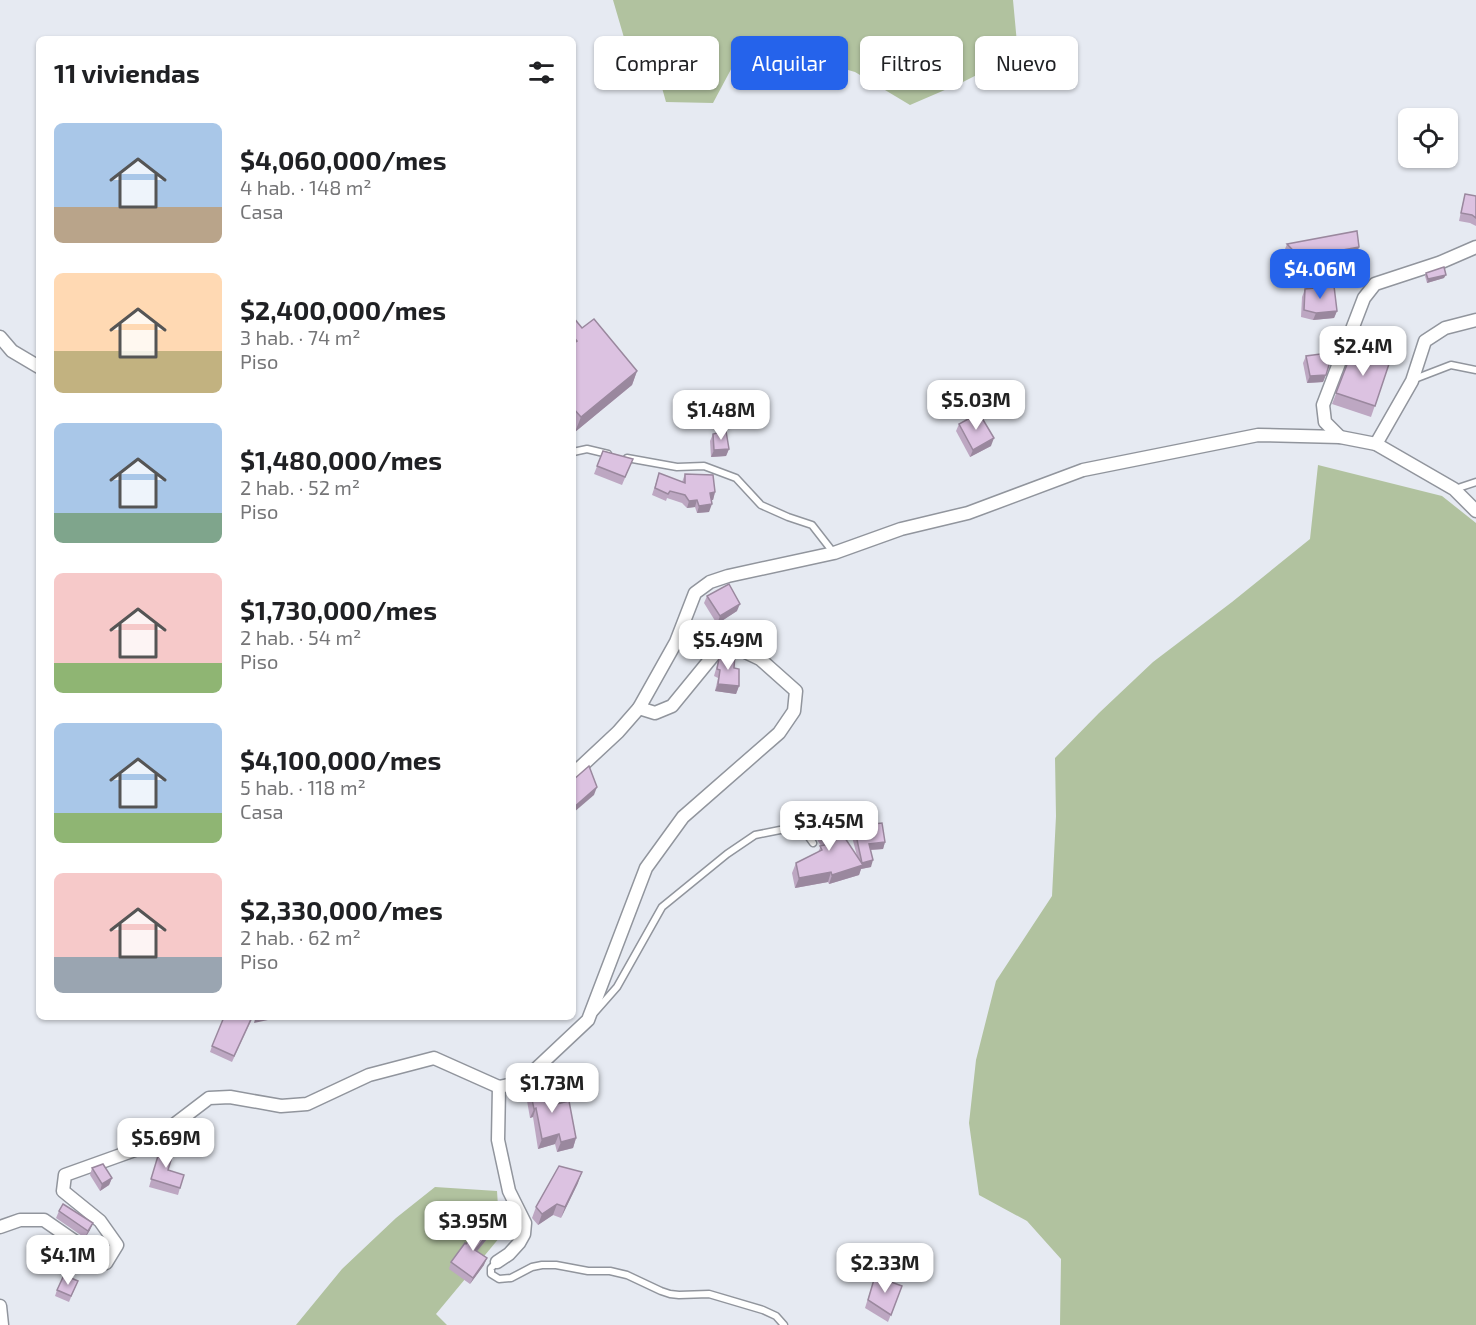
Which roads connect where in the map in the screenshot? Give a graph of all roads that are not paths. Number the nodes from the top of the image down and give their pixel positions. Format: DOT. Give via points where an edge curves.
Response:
graph roads {
  1 [pos="1476,247"];
  2 [pos="1476,320"];
  3 [pos="0,337"];
  4 [pos="36,365"];
  5 [pos="1476,370"];
  6 [pos="1412,381"];
  7 [pos="1340,437"];
  8 [pos="1376,444"];
  9 [pos="576,451"];
  10 [pos="613,456"];
  11 [pos="623,458"];
  12 [pos="1476,482"];
  13 [pos="1454,489"];
  14 [pos="1476,511"];
  15 [pos="834,553"];
  16 [pos="639,708"];
  17 [pos="576,771"];
  18 [pos="813,843"];
  19 [pos="588,1020"];
  20 [pos="499,1088"];
  21 [pos="0,1227"];
  22 [pos="497,1262"];
  23 [pos="0,1306"];
  24 [pos="2,1325"];
  25 [pos="784,1325"];
  1 -- 7 [label="street" via="1376,284 1364,298 1323,405 1325,422"];
  2 -- 6 [label="street" via="1445,328 1425,342"];
  3 -- 4 [label="street" via="12,351"];
  5 -- 6 [label="lane" via="1451,365"];
  6 -- 8 [label="street"];
  7 -- 8 [label="street"];
  7 -- 15 [label="street" via="1258,435 1083,470 968,513 901,529"];
  8 -- 13 [label="street"];
  9 -- 10 [label="lane" via="587,449"];
  11 -- 15 [label="lane" via="677,467 704,466 736,478 761,506 812,525"];
  12 -- 13 [label="lane"];
  13 -- 14 [label="street"];
  15 -- 16 [label="street" via="728,576 710,582 696,593 676,642"];
  16 -- 17 [label="street"];
  16 -- 19 [label="street" via="655,713 672,706 717,651 737,648 760,659 796,691 794,711 779,733 683,817 646,868"];
  18 -- 19 [label="lane" via="803,830 780,830 755,836 727,854 662,907 617,987"];
  19 -- 20 [label="street" via="522,1082"];
  20 -- 21 [label="street" via="434,1058 369,1075 308,1104 281,1106 230,1097 209,1098 146,1146 65,1175 63,1191 100,1221 117,1245 106,1263 44,1220 20,1220"];
  20 -- 22 [label="street" via="498,1140 509,1191 525,1223 519,1243"];
  22 -- 25 [label="lane" via="491,1274 499,1279 542,1265 610,1271 670,1294 709,1294 752,1306 776,1316"];
  23 -- 24 [label="street"];
}
